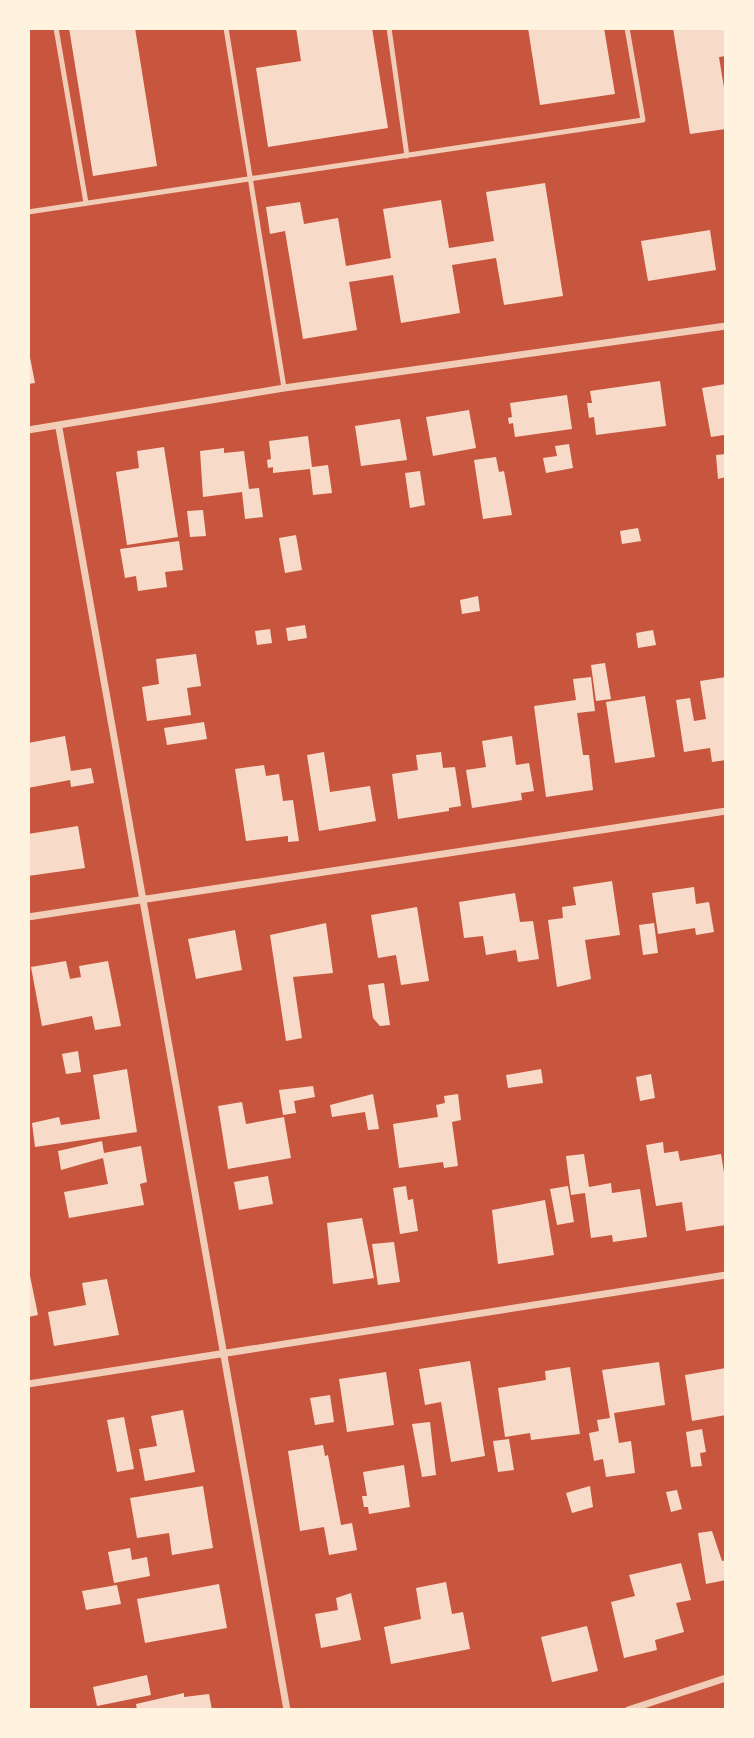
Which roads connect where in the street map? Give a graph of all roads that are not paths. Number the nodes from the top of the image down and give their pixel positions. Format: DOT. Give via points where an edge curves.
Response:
graph roads {
  1 [pos="56,28"];
  2 [pos="226,28"];
  3 [pos="389,28"];
  4 [pos="627,28"];
  5 [pos="407,156"];
  6 [pos="250,180"];
  7 [pos="86,204"];
  8 [pos="28,212"];
  9 [pos="726,326"];
  10 [pos="284,388"];
  11 [pos="59,428"];
  12 [pos="28,430"];
  13 [pos="726,811"];
  14 [pos="144,899"];
  15 [pos="28,917"];
  16 [pos="726,1275"];
  17 [pos="224,1353"];
  18 [pos="28,1384"];
  19 [pos="726,1678"];
  20 [pos="287,1710"];
  21 [pos="628,1710"];
  1 -- 7 [label="lane"];
  2 -- 6 [label="lane"];
  3 -- 5 [label="lane"];
  4 -- 5 [label="lane" via="643,120"];
  5 -- 6 [label="lane"];
  6 -- 7 [label="lane"];
  6 -- 10 [label="lane"];
  7 -- 8 [label="lane"];
  9 -- 10 [label="street"];
  10 -- 11 [label="street"];
  11 -- 12 [label="street"];
  11 -- 14 [label="street"];
  13 -- 14 [label="street"];
  14 -- 15 [label="street"];
  14 -- 17 [label="street"];
  16 -- 17 [label="street"];
  17 -- 18 [label="street"];
  17 -- 20 [label="street"];
  19 -- 21 [label="street"];
}
